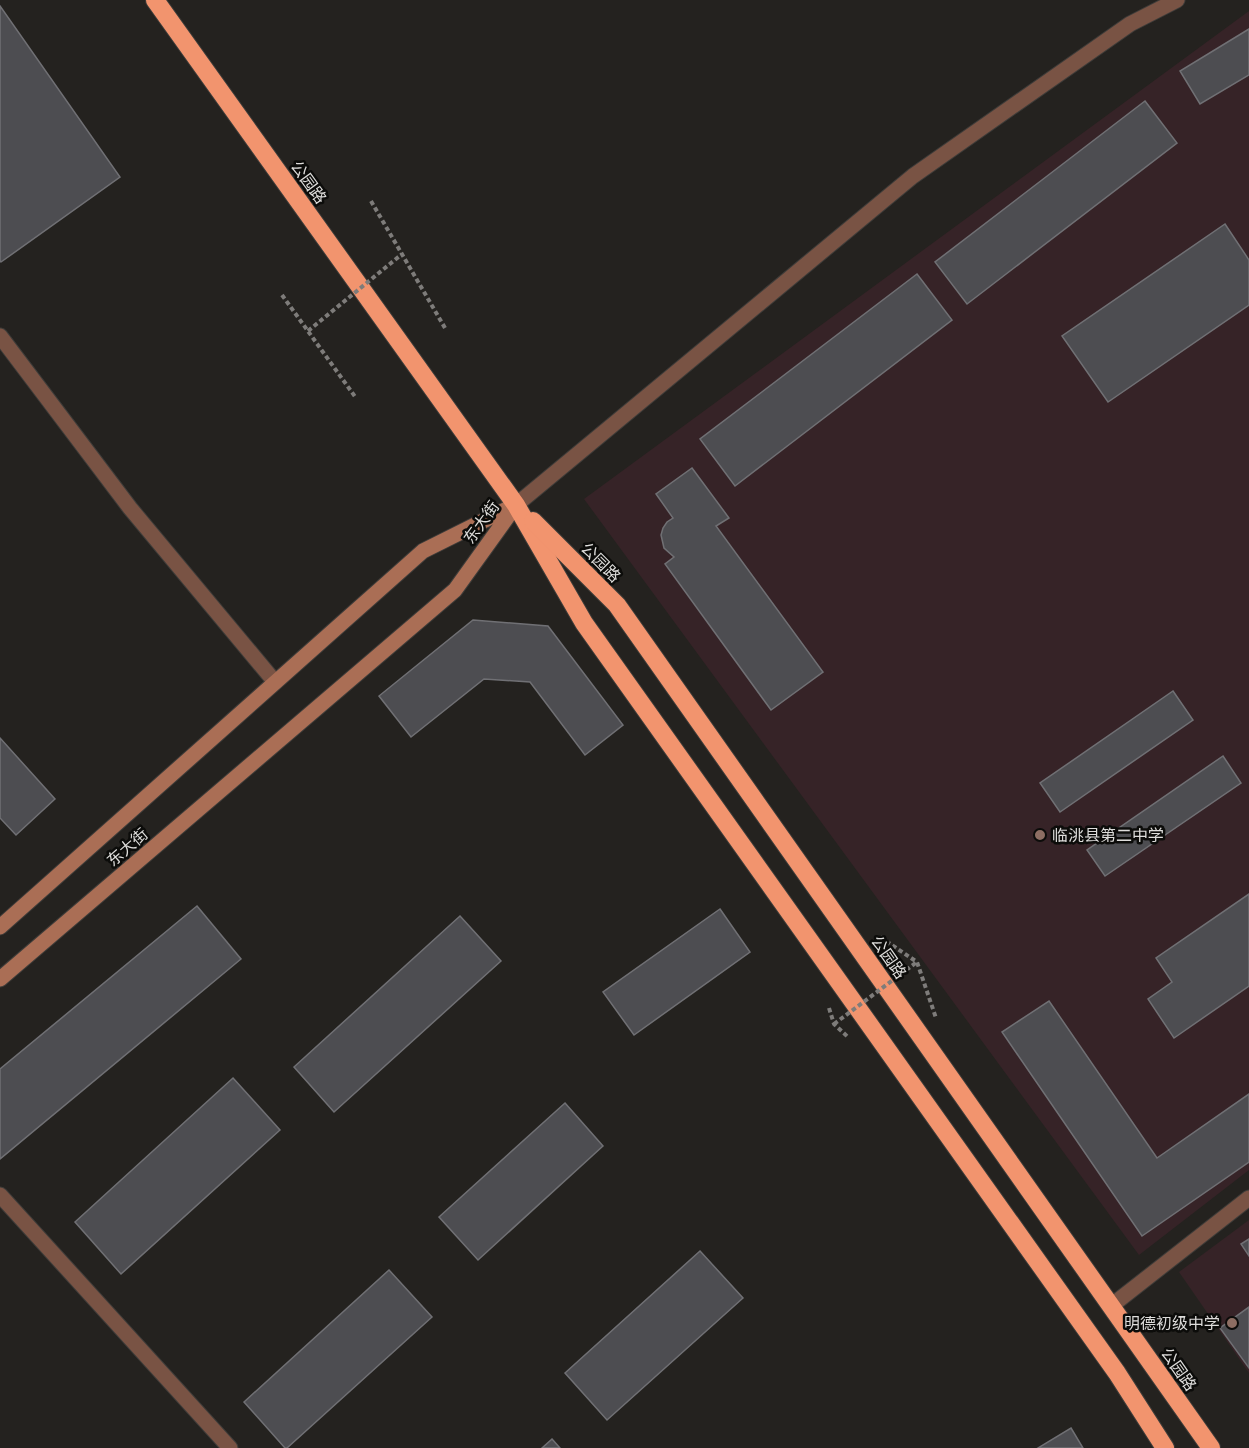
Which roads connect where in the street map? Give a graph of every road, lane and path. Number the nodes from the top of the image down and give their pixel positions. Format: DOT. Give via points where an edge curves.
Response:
graph roads {
  1 [pos="155,0"];
  2 [pos="1177,0"];
  3 [pos="371,201"];
  4 [pos="402,254"];
  5 [pos="282,295"];
  6 [pos="445,328"];
  7 [pos="308,331"];
  8 [pos="0,336"];
  9 [pos="356,398"];
  10 [pos="516,505"];
  11 [pos="275,682"];
  12 [pos="0,927"];
  13 [pos="917,962"];
  14 [pos="0,979"];
  15 [pos="834,1024"];
  16 [pos="0,1195"];
  17 [pos="1249,1198"];
  18 [pos="1111,1306"];
  19 [pos="230,1448"];
  20 [pos="1165,1448"];
  21 [pos="1211,1448"];
  1 -- 10 [label="highway, 公园路"];
  2 -- 10 [label="street" via="1130,24 913,176"];
  3 -- 4 [label="path"];
  4 -- 6 [label="path"];
  4 -- 7 [label="path, bridge"];
  5 -- 7 [label="path"];
  7 -- 9 [label="path"];
  8 -- 11 [label="street" via="130,508"];
  10 -- 11 [label="main road, 东大街" via="423,551"];
  10 -- 14 [label="main road, 东大街" via="454,590"];
  10 -- 18 [label="highway, 公园路" via="617,605"];
  10 -- 20 [label="highway, 公园路" via="584,623 1118,1373"];
  11 -- 12 [label="main road, 东大街"];
  13 -- 15 [label="path, bridge"];
  16 -- 19 [label="street"];
  17 -- 18 [label="street"];
  18 -- 21 [label="highway, 公园路"];
}
